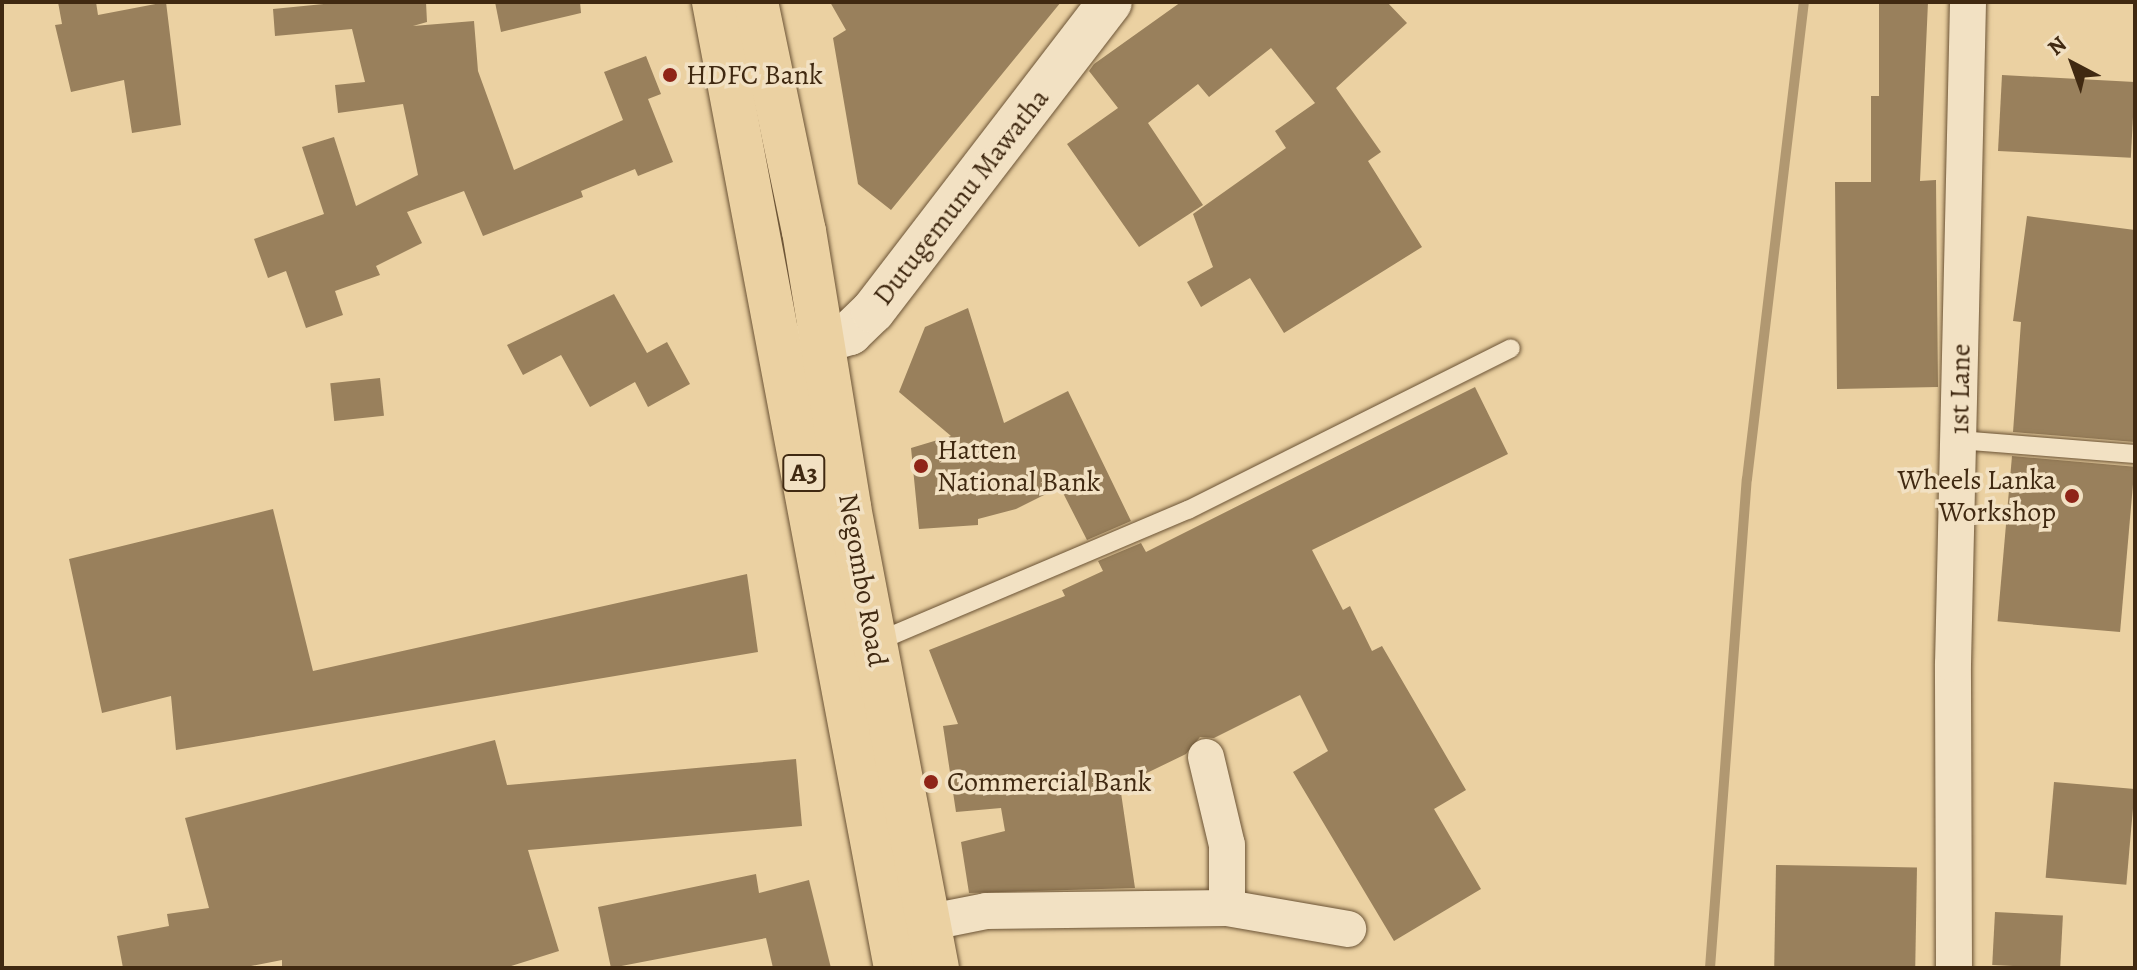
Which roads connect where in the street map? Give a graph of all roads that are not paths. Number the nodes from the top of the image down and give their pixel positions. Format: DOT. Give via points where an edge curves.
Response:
graph roads {
  1 [pos="714,2"];
  2 [pos="756,2"];
  3 [pos="1110,2"];
  4 [pos="1968,2"];
  5 [pos="825,344"];
  6 [pos="1511,348"];
  7 [pos="783,352"];
  8 [pos="1958,440"];
  9 [pos="2135,454"];
  10 [pos="874,643"];
  11 [pos="1206,757"];
  12 [pos="1227,908"];
  13 [pos="1348,929"];
  14 [pos="916,948"];
  15 [pos="1954,968"];
  1 -- 7 [label="highway, Negombo Road / A3"];
  2 -- 5 [label="highway, Negombo Road / A3"];
  3 -- 5 [label="street, Dutugemunu Mawatha" via="873,311 850,333"];
  4 -- 8 [label="street, 1st Lane"];
  5 -- 7 [label="street, Dutugemunu Mawatha"];
  5 -- 10 [label="highway, Negombo Road / A3"];
  6 -- 10 [label="lane" via="1188,510"];
  7 -- 14 [label="highway, Negombo Road / A3"];
  8 -- 9 [label="lane"];
  8 -- 15 [label="street, 1st Lane"];
  10 -- 14 [label="highway, Negombo Road / A3"];
  11 -- 12 [label="street" via="1227,845"];
  12 -- 13 [label="street"];
  12 -- 14 [label="street" via="986,911"];
}
